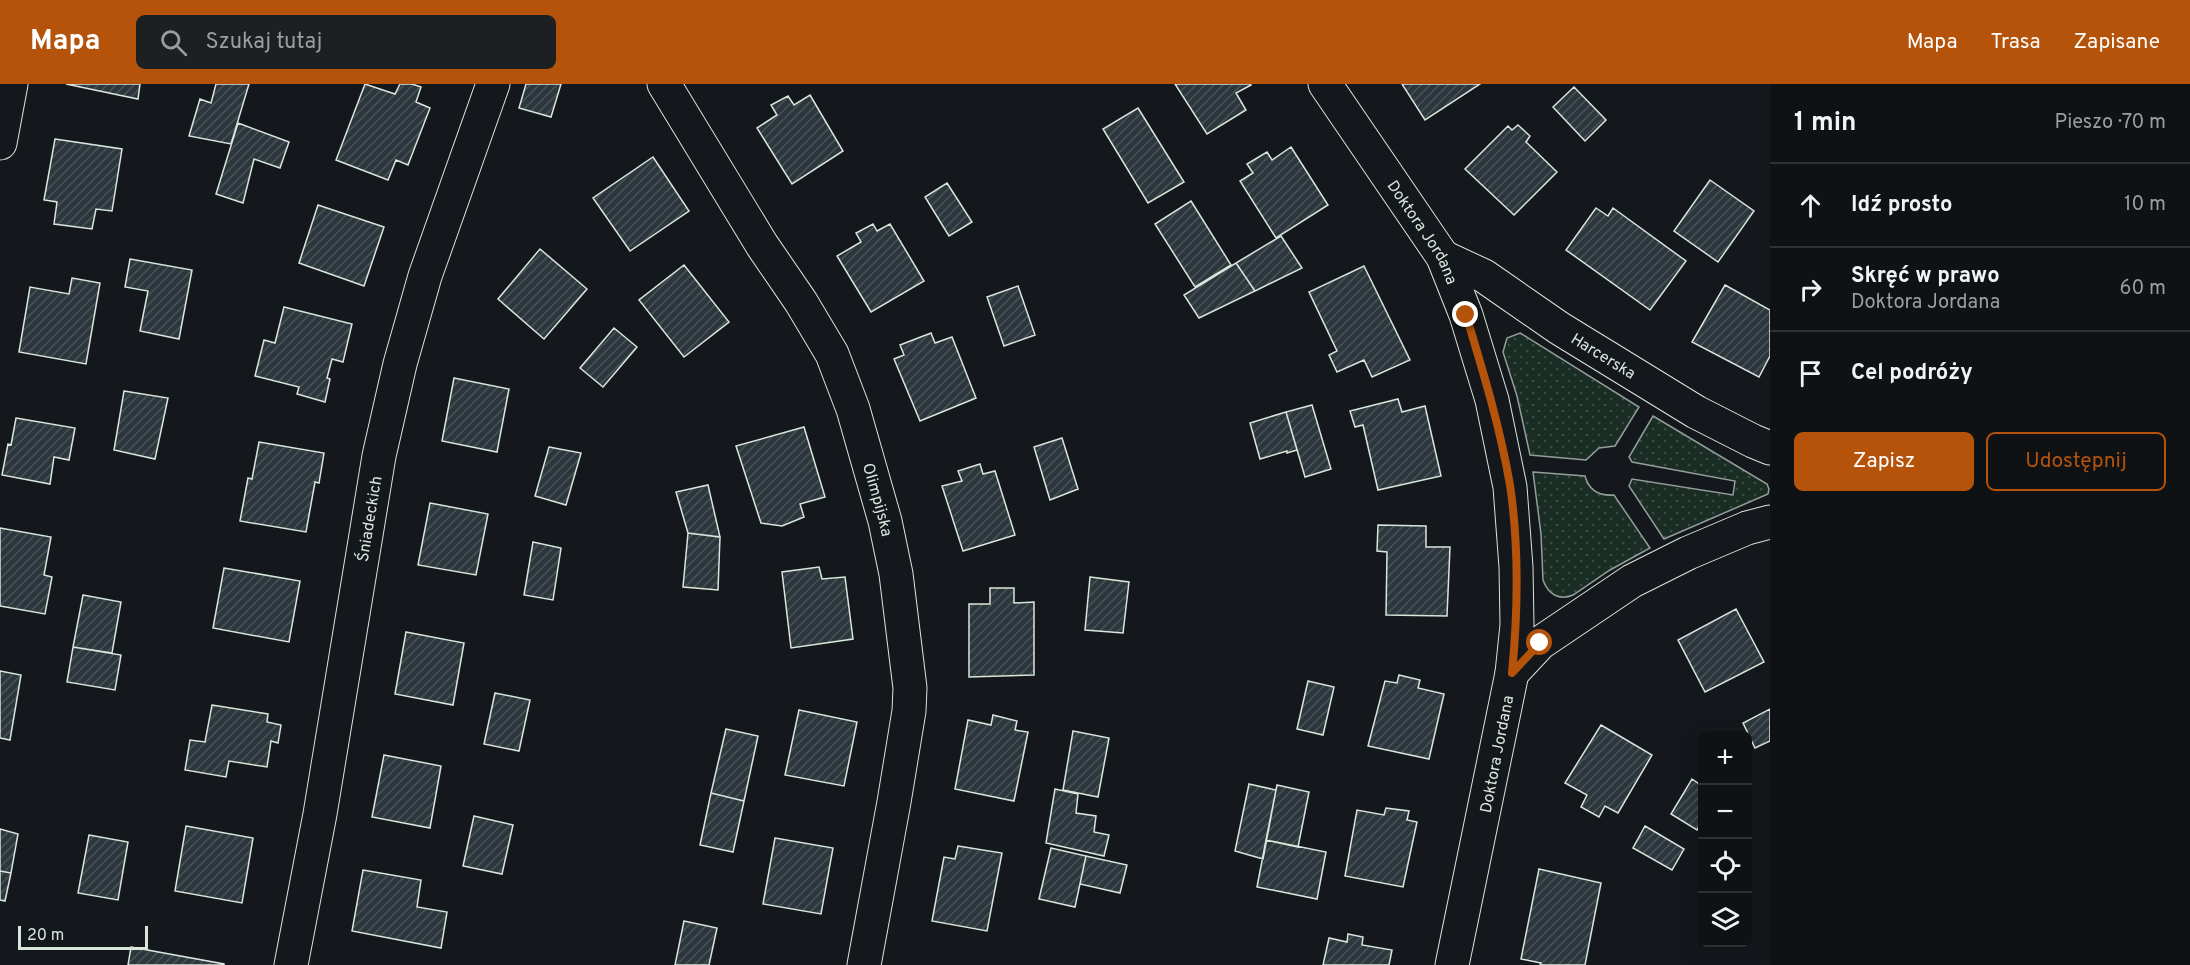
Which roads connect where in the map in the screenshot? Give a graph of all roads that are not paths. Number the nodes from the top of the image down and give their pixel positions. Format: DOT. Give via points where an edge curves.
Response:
graph roads {
  1 [pos="11,84"];
  2 [pos="493,84"];
  3 [pos="664,84"];
  4 [pos="1325,84"];
  5 [pos="0,143"];
  6 [pos="1443,256"];
  7 [pos="1770,448"];
  8 [pos="1770,522"];
  9 [pos="1512,673"];
  10 [pos="291,965"];
  11 [pos="864,965"];
  12 [pos="1452,965"];
  1 -- 5 [label="street"];
  2 -- 10 [label="street, Śniadeckich" via="425,276 400,364 379,456"];
  3 -- 11 [label="street, Olimpijska" via="832,354 853,409 885,521 896,574 910,688 909,711"];
  4 -- 6 [label="street, Doktora Jordana"];
  6 -- 7 [label="street, Harcerska" via="1484,276 1559,328 1696,412"];
  6 -- 9 [label="street, Doktora Jordana" via="1492,400 1510,488 1517,625"];
  8 -- 9 [label="street" via="1688,553 1632,581 1540,643"];
  9 -- 12 [label="street, Doktora Jordana"];
}
